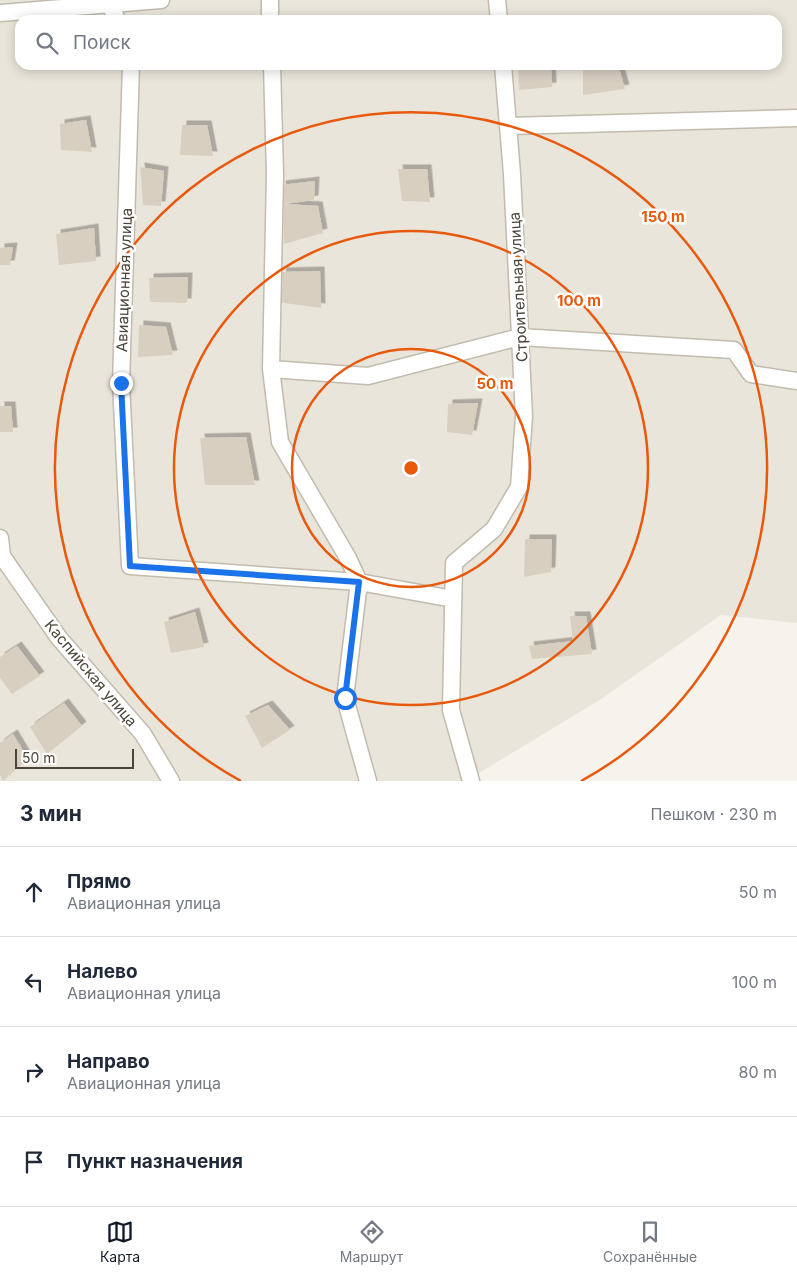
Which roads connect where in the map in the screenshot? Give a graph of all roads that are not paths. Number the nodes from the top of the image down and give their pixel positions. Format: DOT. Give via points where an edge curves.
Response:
graph roads {
  1 [pos="161,0"];
  2 [pos="270,0"];
  3 [pos="497,0"];
  4 [pos="108,2"];
  5 [pos="0,13"];
  6 [pos="114,15"];
  7 [pos="270,15"];
  8 [pos="498,15"];
  9 [pos="131,70"];
  10 [pos="272,70"];
  11 [pos="503,70"];
  12 [pos="797,118"];
  13 [pos="508,126"];
  14 [pos="520,337"];
  15 [pos="271,369"];
  16 [pos="797,380"];
  17 [pos="0,538"];
  18 [pos="1,557"];
  19 [pos="359,582"];
  20 [pos="453,599"];
  21 [pos="171,781"];
  22 [pos="368,781"];
  23 [pos="471,781"];
  1 -- 4 [label="street"];
  2 -- 7 [label="street"];
  3 -- 8 [label="street"];
  4 -- 5 [label="street"];
  4 -- 6 [label="street"];
  9 -- 19 [label="street, Авиационная улица" via="121,383 130,566"];
  10 -- 15 [label="street" via="275,174"];
  11 -- 13 [label="street, Строительная улица"];
  12 -- 13 [label="street"];
  13 -- 14 [label="street, Строительная улица"];
  14 -- 15 [label="street" via="368,376"];
  14 -- 16 [label="street" via="734,350 751,374"];
  14 -- 20 [label="street, Строительная улица" via="524,416 519,487 494,529 454,563"];
  15 -- 19 [label="street" via="280,442"];
  17 -- 18 [label="street, Каспийская улица"];
  18 -- 21 [label="street, Каспийская улица" via="58,638 143,734"];
  19 -- 20 [label="street"];
  19 -- 22 [label="street" via="345,698"];
  20 -- 23 [label="street, Строительная улица" via="451,710"];
}
